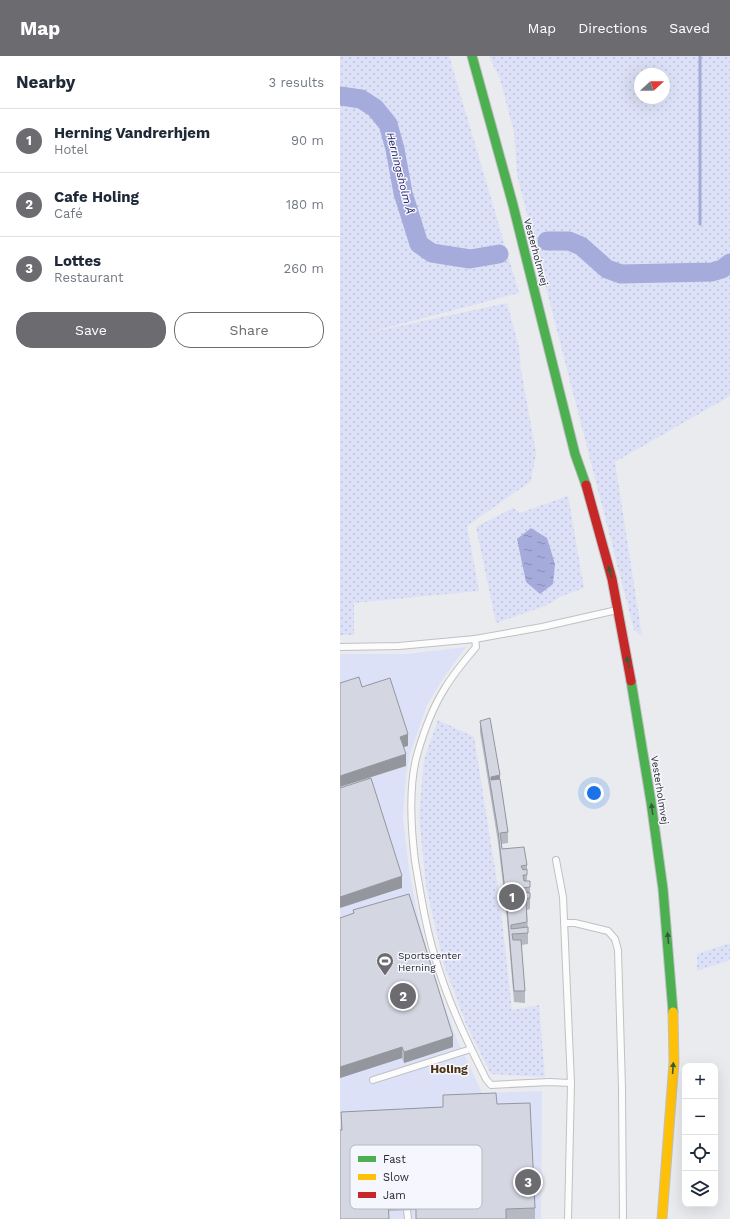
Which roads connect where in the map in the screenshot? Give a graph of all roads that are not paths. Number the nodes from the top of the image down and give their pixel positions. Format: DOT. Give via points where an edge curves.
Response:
graph roads {
  1 [pos="472,56"];
  2 [pos="575,454"];
  3 [pos="591,537"];
  4 [pos="618,610"];
  5 [pos="475,639"];
  6 [pos="340,647"];
  7 [pos="556,860"];
  8 [pos="564,923"];
  9 [pos="471,1049"];
  10 [pos="664,1067"];
  11 [pos="373,1080"];
  12 [pos="571,1082"];
  13 [pos="668,1135"];
  14 [pos="408,1210"];
  15 [pos="408,1219"];
  16 [pos="568,1219"];
  17 [pos="623,1219"];
  18 [pos="662,1219"];
  1 -- 2 [label="street, Vesterholmvej" via="517,221"];
  2 -- 3 [label="street, Vesterholmvej"];
  4 -- 2 [label="street, Vesterholmvej, one-way" via="604,548"];
  4 -- 5 [label="lane"];
  13 -- 4 [label="street, Vesterholmvej, one-way" via="674,1054 664,896 649,786"];
  5 -- 6 [label="lane" via="399,646"];
  5 -- 9 [label="lane" via="476,647 443,690 428,722 416,756 411,796 412,836 427,924 439,970"];
  7 -- 8 [label="lane"];
  8 -- 12 [label="lane"];
  8 -- 17 [label="lane" via="608,931 618,950"];
  9 -- 11 [label="lane"];
  9 -- 12 [label="lane" via="491,1085"];
  10 -- 13 [label="street, Vesterholmvej"];
  12 -- 16 [label="lane"];
  13 -- 18 [label="street, Vesterholmvej"];
  14 -- 15 [label="lane"];
}
